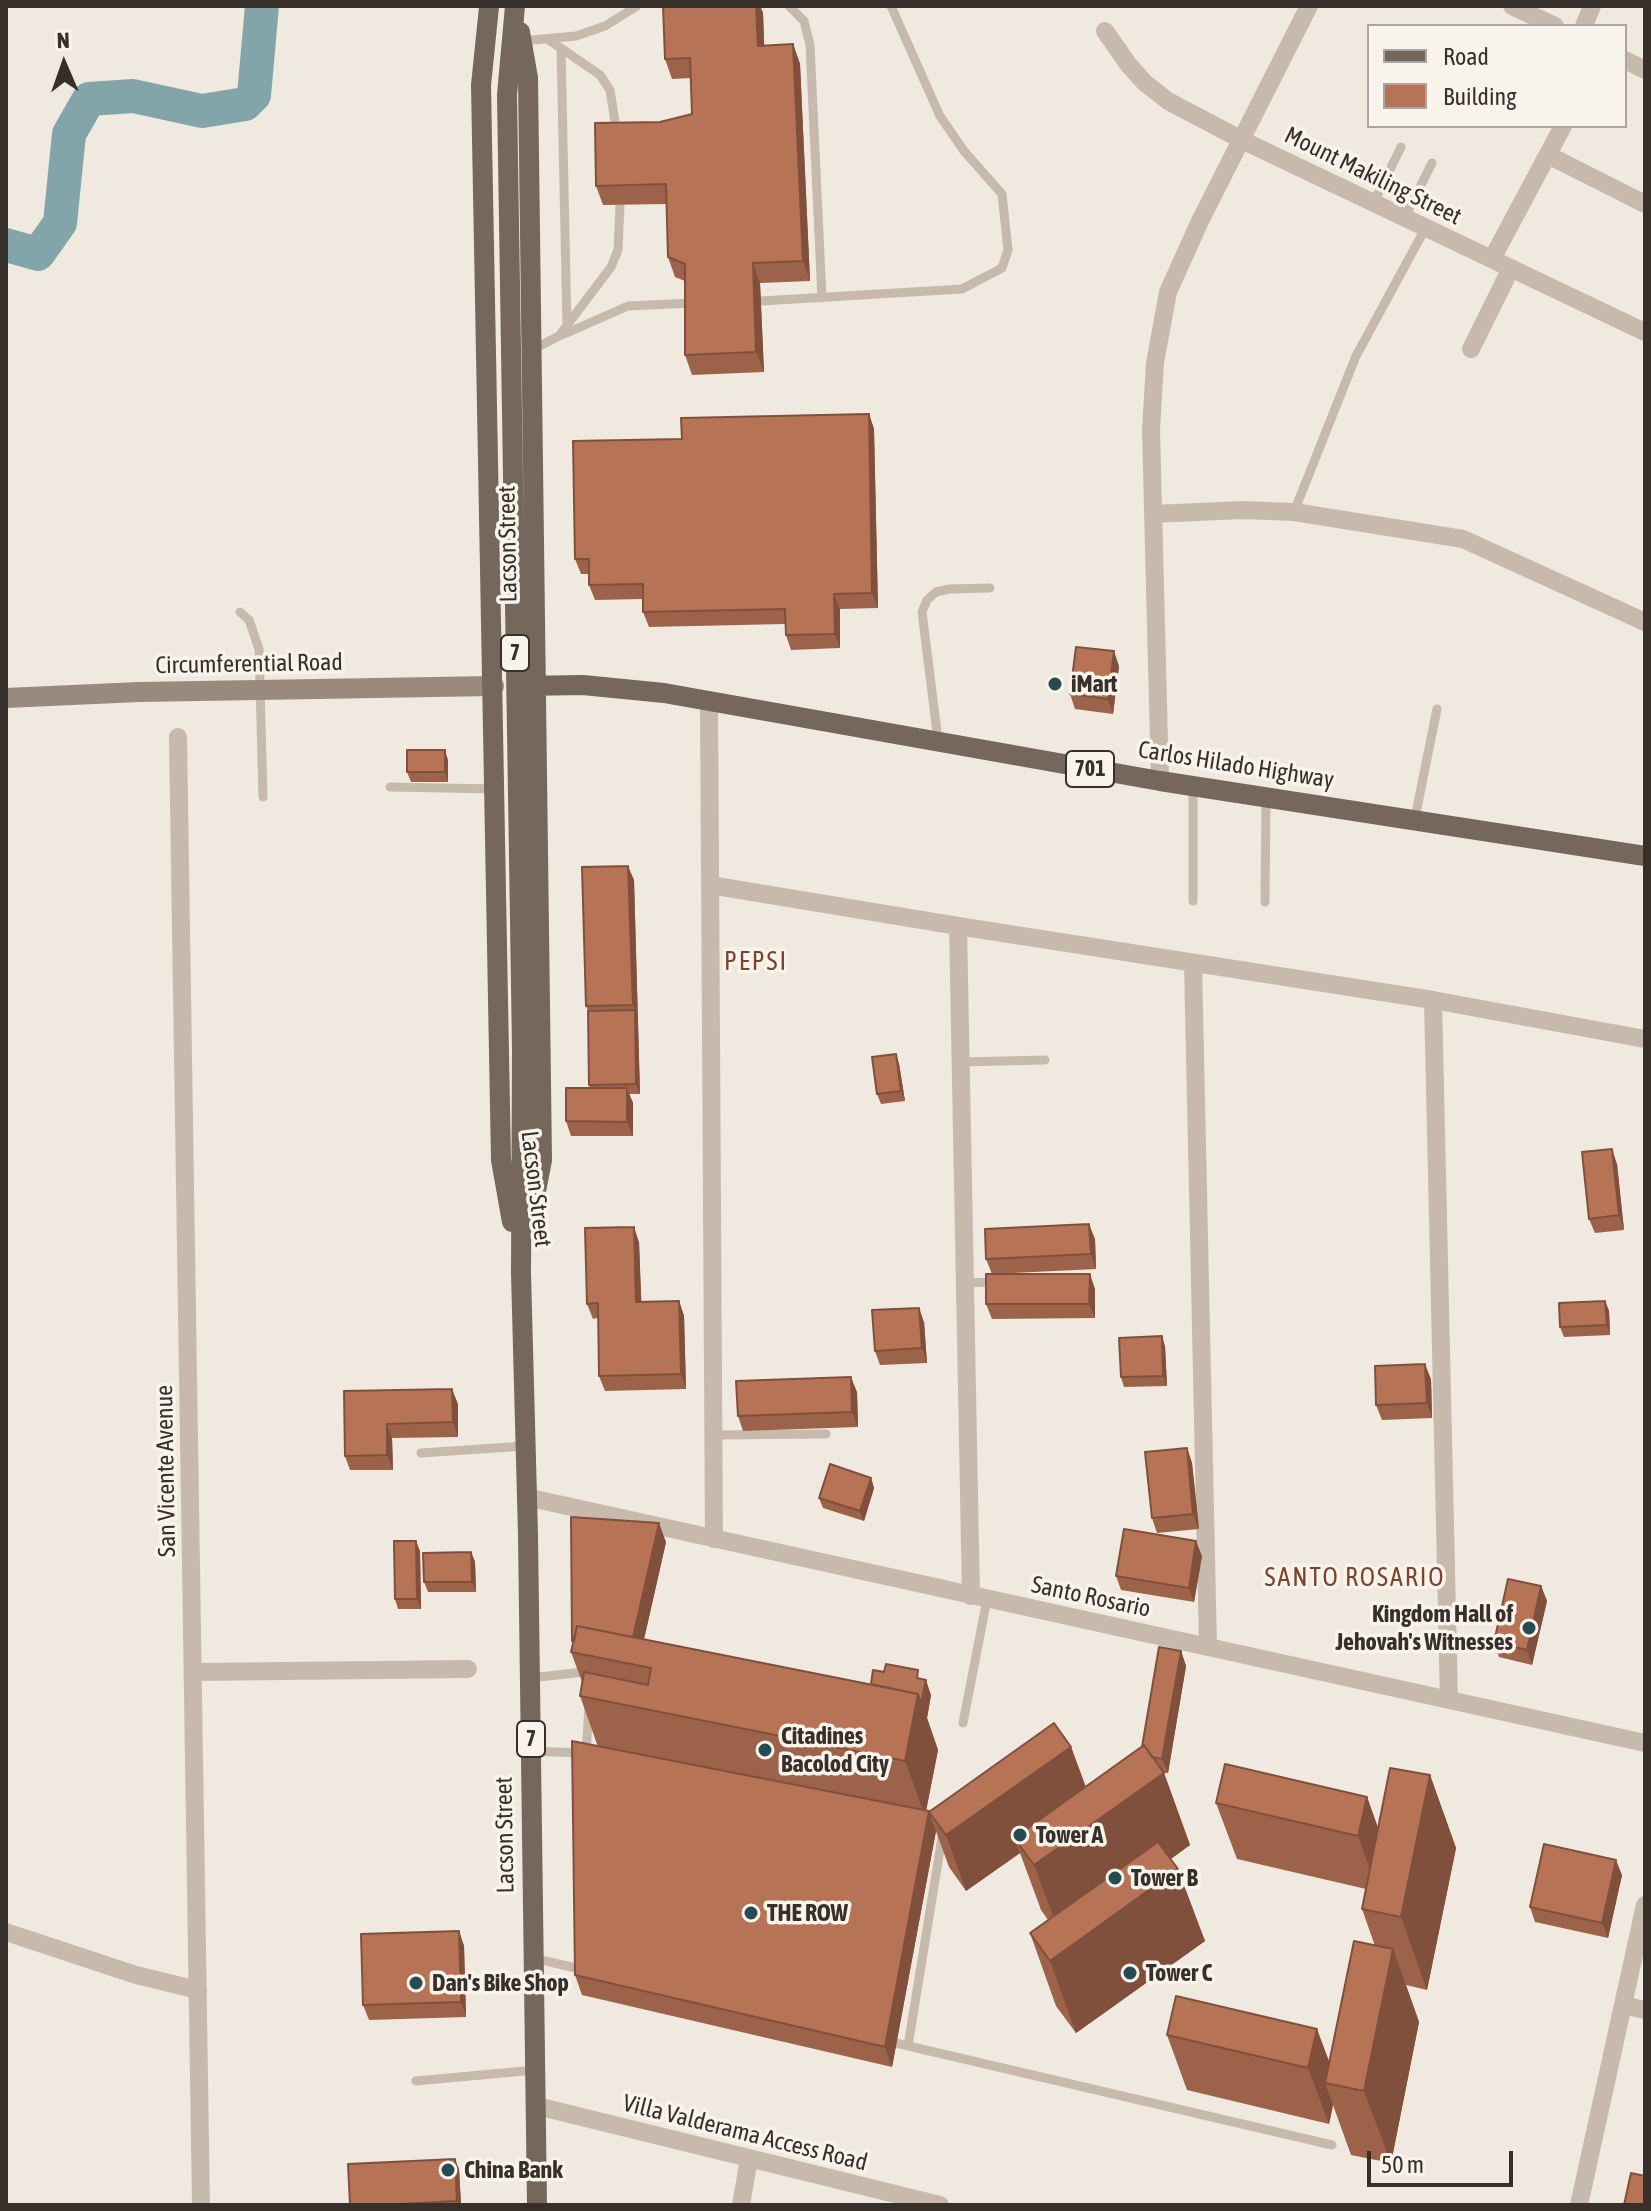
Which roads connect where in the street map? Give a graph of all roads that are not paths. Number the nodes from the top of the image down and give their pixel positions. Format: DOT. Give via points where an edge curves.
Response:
graph roads {
  1 [pos="489,6"];
  2 [pos="515,6"];
  3 [pos="637,6"];
  4 [pos="789,6"];
  5 [pos="891,6"];
  6 [pos="1309,6"];
  7 [pos="1512,6"];
  8 [pos="1551,24"];
  9 [pos="1105,31"];
  10 [pos="549,40"];
  11 [pos="522,41"];
  12 [pos="561,49"];
  13 [pos="1627,61"];
  14 [pos="1645,70"];
  15 [pos="507,95"];
  16 [pos="1562,128"];
  17 [pos="1242,140"];
  18 [pos="618,142"];
  19 [pos="1401,147"];
  20 [pos="1548,155"];
  21 [pos="1432,163"];
  22 [pos="1374,202"];
  23 [pos="1645,204"];
  24 [pos="620,205"];
  25 [pos="1405,217"];
  26 [pos="1426,227"];
  27 [pos="1492,259"];
  28 [pos="1511,268"];
  29 [pos="822,298"];
  30 [pos="761,301"];
  31 [pos="692,303"];
  32 [pos="567,326"];
  33 [pos="1645,332"];
  34 [pos="559,336"];
  35 [pos="1471,349"];
  36 [pos="532,350"];
  37 [pos="1294,512"];
  38 [pos="1153,514"];
  39 [pos="990,588"];
  40 [pos="240,612"];
  41 [pos="1645,622"];
  42 [pos="535,685"];
  43 [pos="494,686"];
  44 [pos="262,690"];
  45 [pos="6,698"];
  46 [pos="709,702"];
  47 [pos="1437,709"];
  48 [pos="178,737"];
  49 [pos="939,744"];
  50 [pos="1160,781"];
  51 [pos="1193,785"];
  52 [pos="390,787"];
  53 [pos="495,789"];
  54 [pos="1266,796"];
  55 [pos="263,797"];
  56 [pos="1415,818"];
  57 [pos="1645,856"];
  58 [pos="710,885"];
  59 [pos="1193,901"];
  60 [pos="1265,902"];
  61 [pos="958,926"];
  62 [pos="1193,964"];
  63 [pos="1433,1000"];
  64 [pos="1645,1039"];
  65 [pos="1045,1060"];
  66 [pos="960,1062"];
  67 [pos="521,1273"];
  68 [pos="1007,1282"];
  69 [pos="963,1283"];
  70 [pos="826,1434"];
  71 [pos="713,1435"];
  72 [pos="525,1446"];
  73 [pos="421,1453"];
  74 [pos="526,1497"];
  75 [pos="714,1539"];
  76 [pos="979,1597"];
  77 [pos="1208,1647"];
  78 [pos="468,1669"];
  79 [pos="193,1672"];
  80 [pos="530,1678"];
  81 [pos="1449,1700"];
  82 [pos="963,1723"];
  83 [pos="1645,1743"];
  84 [pos="531,1751"];
  85 [pos="930,1823"];
  86 [pos="1645,1905"];
  87 [pos="6,1932"];
  88 [pos="533,1958"];
  89 [pos="593,1972"];
  90 [pos="198,1990"];
  91 [pos="1623,2005"];
  92 [pos="1645,2010"];
  93 [pos="878,2039"];
  94 [pos="908,2046"];
  95 [pos="535,2070"];
  96 [pos="416,2081"];
  97 [pos="537,2106"];
  98 [pos="1332,2145"];
  99 [pos="749,2159"];
  100 [pos="201,2205"];
  101 [pos="537,2205"];
  102 [pos="741,2205"];
  103 [pos="940,2205"];
  104 [pos="1579,2205"];
  1 -- 15 [label="main road, Lacson Street / 7"];
  1 -- 43 [label="main road, Lacson Street / 7" via="481,85"];
  2 -- 11 [label="main road, Lacson Street / 7"];
  2 -- 15 [label="main road, Lacson Street / 7"];
  3 -- 10 [label="lane" via="605,26"];
  4 -- 29 [label="lane" via="804,21 810,45"];
  5 -- 29 [label="lane" via="940,116 1002,194 1008,250 1002,268 962,289"];
  6 -- 17 [label="street"];
  7 -- 8 [label="street"];
  9 -- 17 [label="street, Mount Makiling Street" via="1145,83"];
  10 -- 11 [label="lane"];
  10 -- 12 [label="lane"];
  11 -- 36 [label="main road, Lacson Street / 7" via="528,78"];
  12 -- 18 [label="lane" via="600,75 610,90"];
  12 -- 32 [label="lane"];
  13 -- 14 [label="street"];
  15 -- 67 [label="main road, Lacson Street / 7"];
  16 -- 20 [label="street"];
  17 -- 22 [label="street, Mount Makiling Street"];
  17 -- 38 [label="street" via="1168,292 1155,363"];
  19 -- 22 [label="lane"];
  20 -- 23 [label="street"];
  20 -- 27 [label="street"];
  21 -- 25 [label="lane"];
  22 -- 25 [label="street, Mount Makiling Street"];
  24 -- 32 [label="lane" via="619,242 611,267"];
  25 -- 26 [label="street, Mount Makiling Street"];
  26 -- 27 [label="street, Mount Makiling Street"];
  26 -- 37 [label="lane" via="1356,356"];
  27 -- 28 [label="street, Mount Makiling Street"];
  28 -- 33 [label="street, Mount Makiling Street"];
  28 -- 35 [label="street"];
  29 -- 30 [label="lane"];
  31 -- 34 [label="lane" via="628,306"];
  32 -- 34 [label="lane"];
  34 -- 36 [label="lane"];
  36 -- 42 [label="main road, Lacson Street / 7"];
  37 -- 38 [label="street"];
  37 -- 41 [label="street" via="1463,539"];
  38 -- 50 [label="street"];
  39 -- 49 [label="lane" via="936,592 922,612"];
  40 -- 44 [label="lane" via="249,620 259,649"];
  42 -- 43 [label="main road, Carlos Hilado Highway"];
  42 -- 46 [label="main road, Carlos Hilado Highway / 701" via="626,688"];
  42 -- 67 [label="main road, Lacson Street / 7" via="542,1160"];
  43 -- 44 [label="main road, Circumferential Road"];
  43 -- 53 [label="main road, Lacson Street / 7"];
  44 -- 45 [label="main road, Circumferential Road"];
  44 -- 55 [label="lane"];
  46 -- 49 [label="main road, Carlos Hilado Highway / 701"];
  46 -- 58 [label="street"];
  47 -- 56 [label="lane"];
  48 -- 79 [label="street, San Vicente Avenue"];
  49 -- 50 [label="main road, Carlos Hilado Highway / 701"];
  50 -- 51 [label="main road, Carlos Hilado Highway / 701"];
  51 -- 54 [label="main road, Carlos Hilado Highway / 701"];
  51 -- 59 [label="lane"];
  52 -- 53 [label="lane"];
  53 -- 67 [label="main road, Lacson Street / 7" via="501,1160"];
  54 -- 56 [label="main road, Carlos Hilado Highway / 701"];
  54 -- 60 [label="lane"];
  56 -- 57 [label="main road, Carlos Hilado Highway / 701"];
  58 -- 61 [label="street"];
  58 -- 71 [label="street"];
  61 -- 62 [label="street"];
  61 -- 66 [label="street"];
  62 -- 63 [label="street"];
  62 -- 77 [label="street"];
  63 -- 64 [label="street"];
  63 -- 81 [label="street"];
  65 -- 66 [label="lane"];
  66 -- 69 [label="street"];
  67 -- 72 [label="main road, Lacson Street / 7"];
  68 -- 69 [label="lane"];
  69 -- 76 [label="street"];
  70 -- 71 [label="lane"];
  71 -- 75 [label="street"];
  72 -- 73 [label="lane"];
  72 -- 74 [label="main road, Lacson Street / 7"];
  74 -- 75 [label="street, Santo Rosario"];
  74 -- 80 [label="main road, Lacson Street / 7"];
  75 -- 76 [label="street, Santo Rosario"];
  76 -- 77 [label="street, Santo Rosario"];
  76 -- 82 [label="lane"];
  77 -- 81 [label="street, Santo Rosario"];
  78 -- 79 [label="street"];
  79 -- 90 [label="street, San Vicente Avenue"];
  80 -- 84 [label="main road, Lacson Street / 7"];
  80 -- 84 [label="lane" via="584,1672 591,1679 588,1755"];
  81 -- 83 [label="street, Santo Rosario"];
  84 -- 88 [label="main road, Lacson Street / 7"];
  85 -- 94 [label="lane" via="942,1823 943,1831"];
  86 -- 91 [label="street"];
  87 -- 90 [label="street"];
  88 -- 89 [label="lane"];
  88 -- 95 [label="main road, Lacson Street / 7"];
  90 -- 100 [label="street, San Vicente Avenue"];
  91 -- 92 [label="street"];
  91 -- 104 [label="street"];
  93 -- 94 [label="lane"];
  94 -- 98 [label="lane"];
  95 -- 96 [label="lane"];
  95 -- 97 [label="main road, Lacson Street / 7"];
  97 -- 99 [label="street, Villa Valderama Access Road"];
  97 -- 101 [label="main road, Lacson Street / 7"];
  99 -- 102 [label="street"];
  99 -- 103 [label="street, Villa Valderama Access Road"];
}
